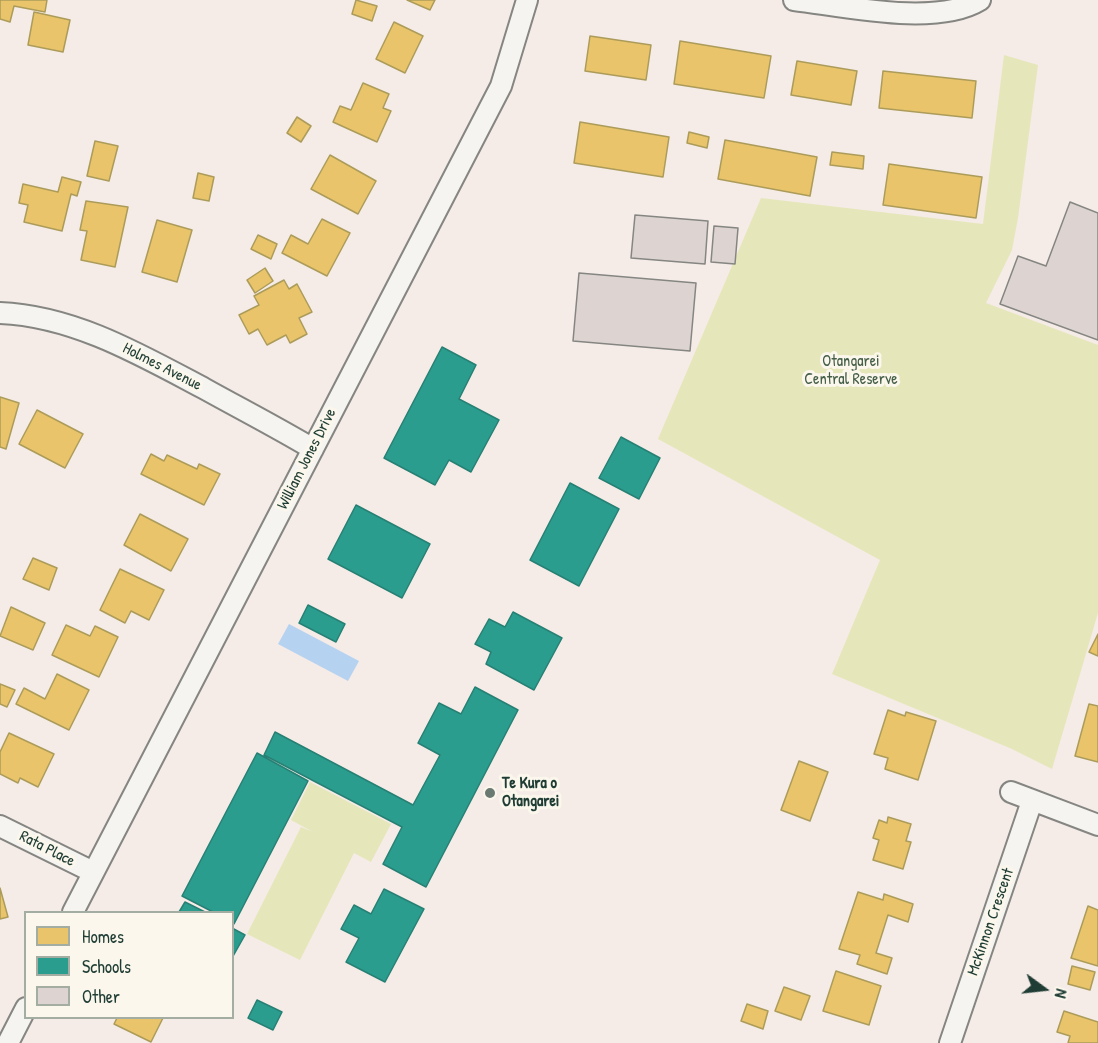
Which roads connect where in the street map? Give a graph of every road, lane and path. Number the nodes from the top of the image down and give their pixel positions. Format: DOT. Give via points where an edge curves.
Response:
graph roads {
  1 [pos="527,0"];
  2 [pos="794,0"];
  3 [pos="980,0"];
  4 [pos="0,313"];
  5 [pos="313,449"];
  6 [pos="1011,792"];
  7 [pos="1032,801"];
  8 [pos="1098,825"];
  9 [pos="0,826"];
  10 [pos="93,872"];
  11 [pos="74,911"];
  12 [pos="24,1012"];
  13 [pos="8,1043"];
  14 [pos="950,1043"];
  1 -- 5 [label="street, William Jones Drive" via="501,86"];
  2 -- 3 [label="street" via="916,15"];
  4 -- 5 [label="street, Holmes Avenue" via="87,331"];
  5 -- 10 [label="street, William Jones Drive"];
  6 -- 7 [label="street"];
  7 -- 8 [label="street"];
  7 -- 14 [label="street, McKinnon Crescent"];
  9 -- 10 [label="street, Rata Place"];
  10 -- 11 [label="street, William Jones Drive"];
  12 -- 13 [label="street"];
}
